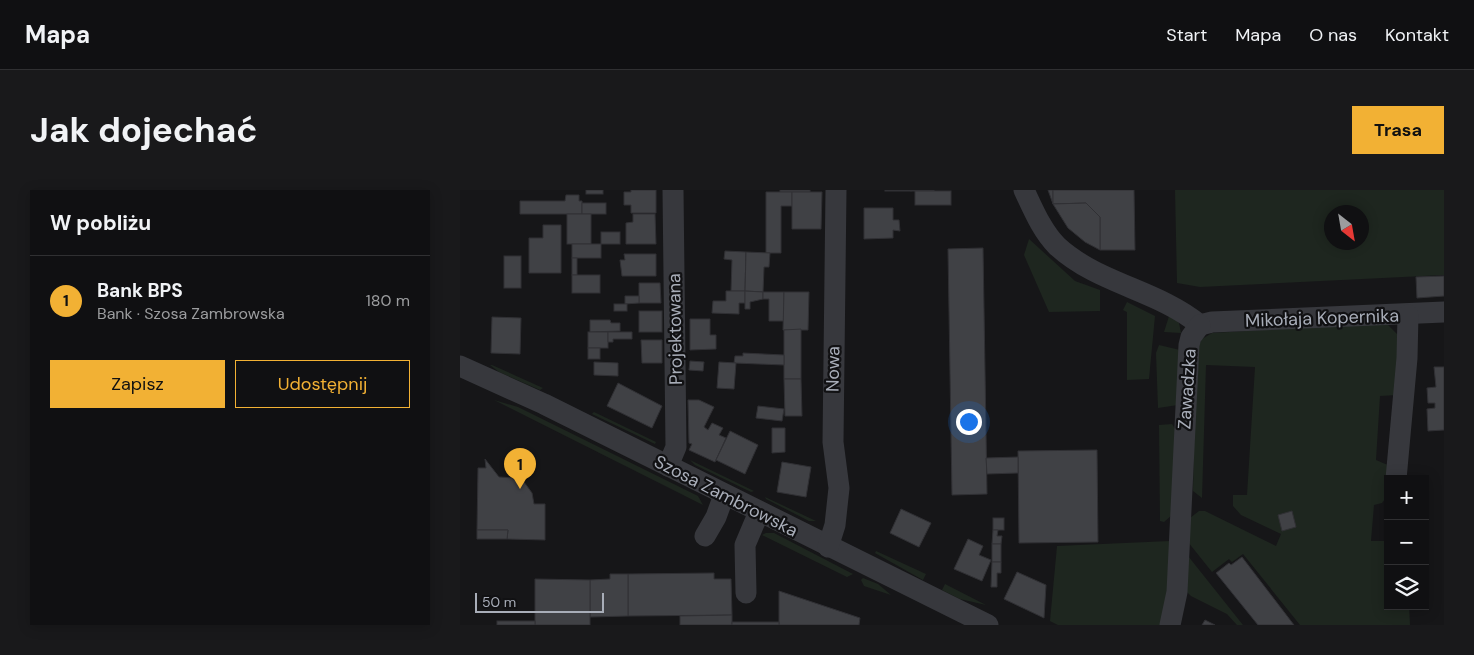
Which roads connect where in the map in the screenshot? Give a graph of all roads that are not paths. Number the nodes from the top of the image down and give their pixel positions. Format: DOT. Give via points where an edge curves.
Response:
graph roads {
  1 [pos="673,190"];
  2 [pos="836,190"];
  3 [pos="1024,190"];
  4 [pos="1444,312"];
  5 [pos="1408,314"];
  6 [pos="1200,326"];
  7 [pos="461,364"];
  8 [pos="668,466"];
  9 [pos="1396,475"];
  10 [pos="724,495"];
  11 [pos="759,512"];
  12 [pos="705,536"];
  13 [pos="828,547"];
  14 [pos="746,593"];
  15 [pos="988,625"];
  16 [pos="1170,625"];
  1 -- 8 [label="street, Projektowana" via="676,446"];
  2 -- 13 [label="street, Nowa" via="833,442 839,488 835,525"];
  3 -- 6 [label="street, Zawadzka" via="1043,228 1056,245 1094,271 1184,311"];
  4 -- 5 [label="street, Mikołaja Kopernika"];
  5 -- 6 [label="street, Mikołaja Kopernika" via="1212,322"];
  5 -- 9 [label="street"];
  6 -- 16 [label="street, Zawadzka" via="1188,345 1177,592"];
  7 -- 8 [label="street, Szosa Zambrowska"];
  8 -- 10 [label="street, Szosa Zambrowska"];
  10 -- 11 [label="street, Szosa Zambrowska"];
  10 -- 12 [label="street"];
  11 -- 13 [label="street, Szosa Zambrowska"];
  11 -- 14 [label="street" via="744,545"];
  13 -- 15 [label="street, Szosa Zambrowska"];
}
